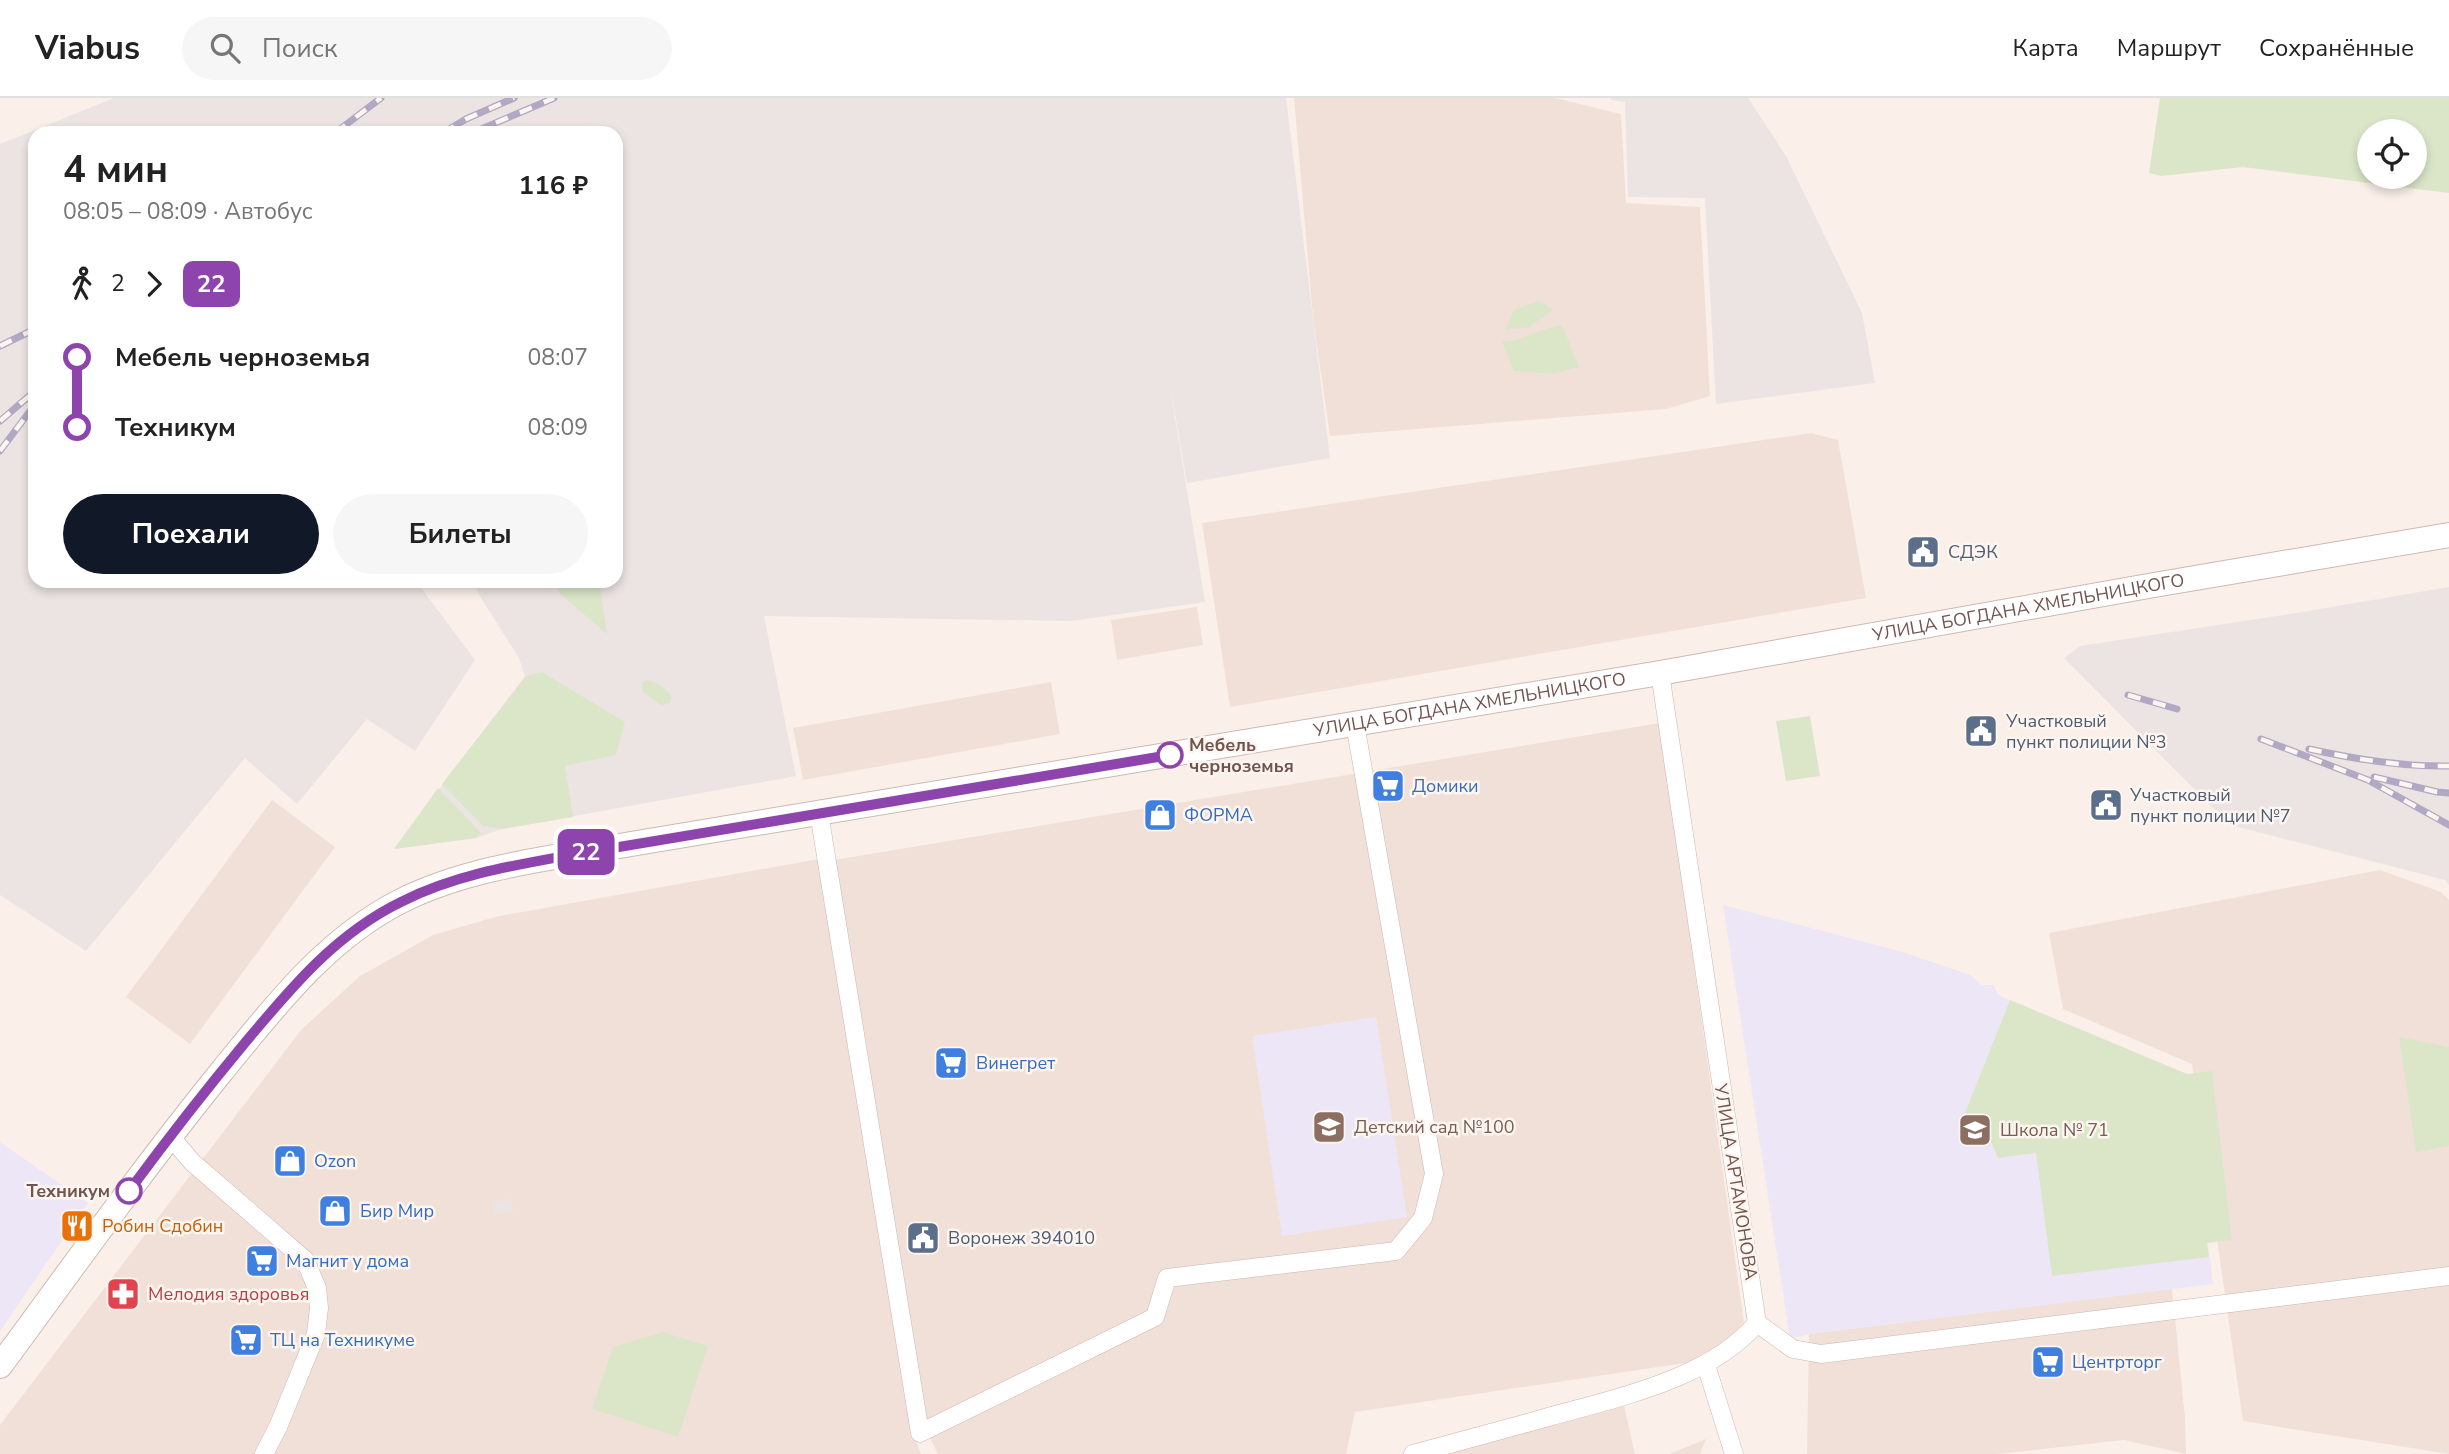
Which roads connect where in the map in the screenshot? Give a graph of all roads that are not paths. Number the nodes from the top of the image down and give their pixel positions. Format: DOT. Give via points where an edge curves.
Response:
graph roads {
  1 [pos="2449,535"];
  2 [pos="1660,673"];
  3 [pos="1355,724"];
  4 [pos="819,813"];
  5 [pos="170,1136"];
  6 [pos="2449,1276"];
  7 [pos="1757,1323"];
  8 [pos="1706,1365"];
  9 [pos="0,1366"];
  10 [pos="264,1454"];
  11 [pos="1413,1454"];
  12 [pos="1734,1454"];
  1 -- 2 [label="main road, УЛИЦА БОГДАНА ХМЕЛЬНИЦКОГО"];
  2 -- 3 [label="main road, УЛИЦА БОГДАНА ХМЕЛЬНИЦКОГО"];
  2 -- 7 [label="street, УЛИЦА АРТАМОНОВА"];
  3 -- 4 [label="main road, УЛИЦА БОГДАНА ХМЕЛЬНИЦКОГО"];
  3 -- 4 [label="street" via="1434,1174 1423,1219 1396,1251 1167,1278 1155,1317 920,1433"];
  4 -- 5 [label="main road, УЛИЦА БОГДАНА ХМЕЛЬНИЦКОГО" via="523,863 433,887 400,902 357,928 305,973"];
  5 -- 9 [label="main road, УЛИЦА БОГДАНА ХМЕЛЬНИЦКОГО"];
  5 -- 10 [label="street" via="192,1162 305,1261 317,1288 316,1334"];
  6 -- 7 [label="street" via="1821,1354 1793,1349"];
  7 -- 8 [label="street" via="1733,1348"];
  8 -- 11 [label="street" via="1626,1396"];
  8 -- 12 [label="street"];
}
